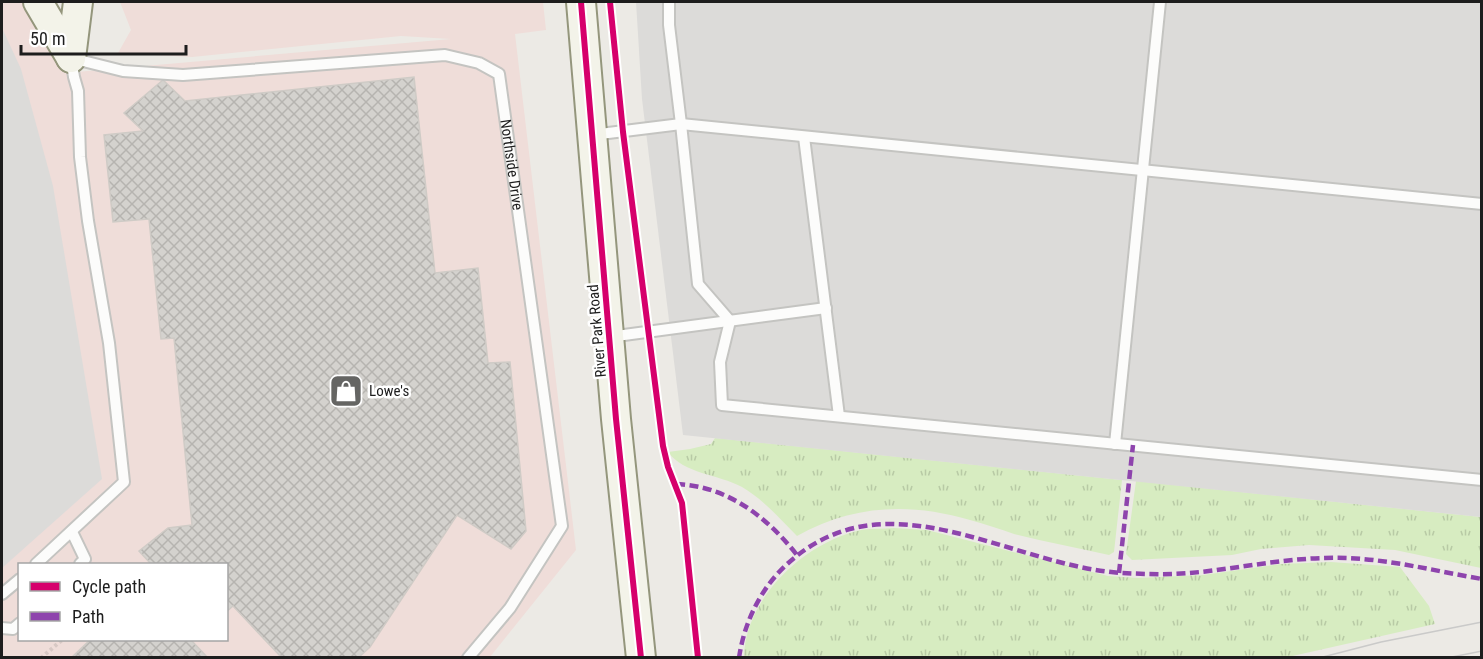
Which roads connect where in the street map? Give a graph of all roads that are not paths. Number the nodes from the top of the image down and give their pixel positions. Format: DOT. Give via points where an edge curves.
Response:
graph roads {
  1 [pos="38,2"];
  2 [pos="78,2"];
  3 [pos="581,2"];
  4 [pos="669,2"];
  5 [pos="1161,2"];
  6 [pos="71,58"];
  7 [pos="681,124"];
  8 [pos="592,135"];
  9 [pos="804,136"];
  10 [pos="1143,170"];
  11 [pos="1482,204"];
  12 [pos="826,308"];
  13 [pos="730,321"];
  14 [pos="609,337"];
  15 [pos="839,416"];
  16 [pos="1115,444"];
  17 [pos="1482,480"];
  18 [pos="72,532"];
  19 [pos="37,563"];
  20 [pos="82,563"];
  21 [pos="18,581"];
  22 [pos="2,594"];
  23 [pos="18,625"];
  24 [pos="2,628"];
  25 [pos="468,657"];
  26 [pos="641,657"];
  1 -- 6 [label="street"];
  2 -- 6 [label="street"];
  3 -- 8 [label="street, River Park Road"];
  4 -- 7 [label="lane"];
  5 -- 10 [label="lane"];
  6 -- 18 [label="lane" via="78,91 80,157 88,221 109,343 124,482"];
  6 -- 25 [label="lane, Northside Drive" via="123,71 183,75 445,55 479,63 499,74 562,526 510,608"];
  7 -- 8 [label="lane"];
  7 -- 9 [label="lane"];
  7 -- 13 [label="lane" via="698,284"];
  8 -- 14 [label="street, River Park Road"];
  9 -- 10 [label="lane"];
  9 -- 12 [label="lane"];
  10 -- 11 [label="lane"];
  10 -- 16 [label="lane"];
  12 -- 13 [label="lane"];
  12 -- 15 [label="lane"];
  13 -- 14 [label="lane"];
  13 -- 15 [label="lane" via="720,362 722,405"];
  14 -- 26 [label="street, River Park Road"];
  15 -- 16 [label="lane"];
  16 -- 17 [label="lane"];
  18 -- 19 [label="lane"];
  18 -- 20 [label="lane" via="85,559"];
  21 -- 22 [label="lane"];
  23 -- 24 [label="lane" via="13,629"];
}
